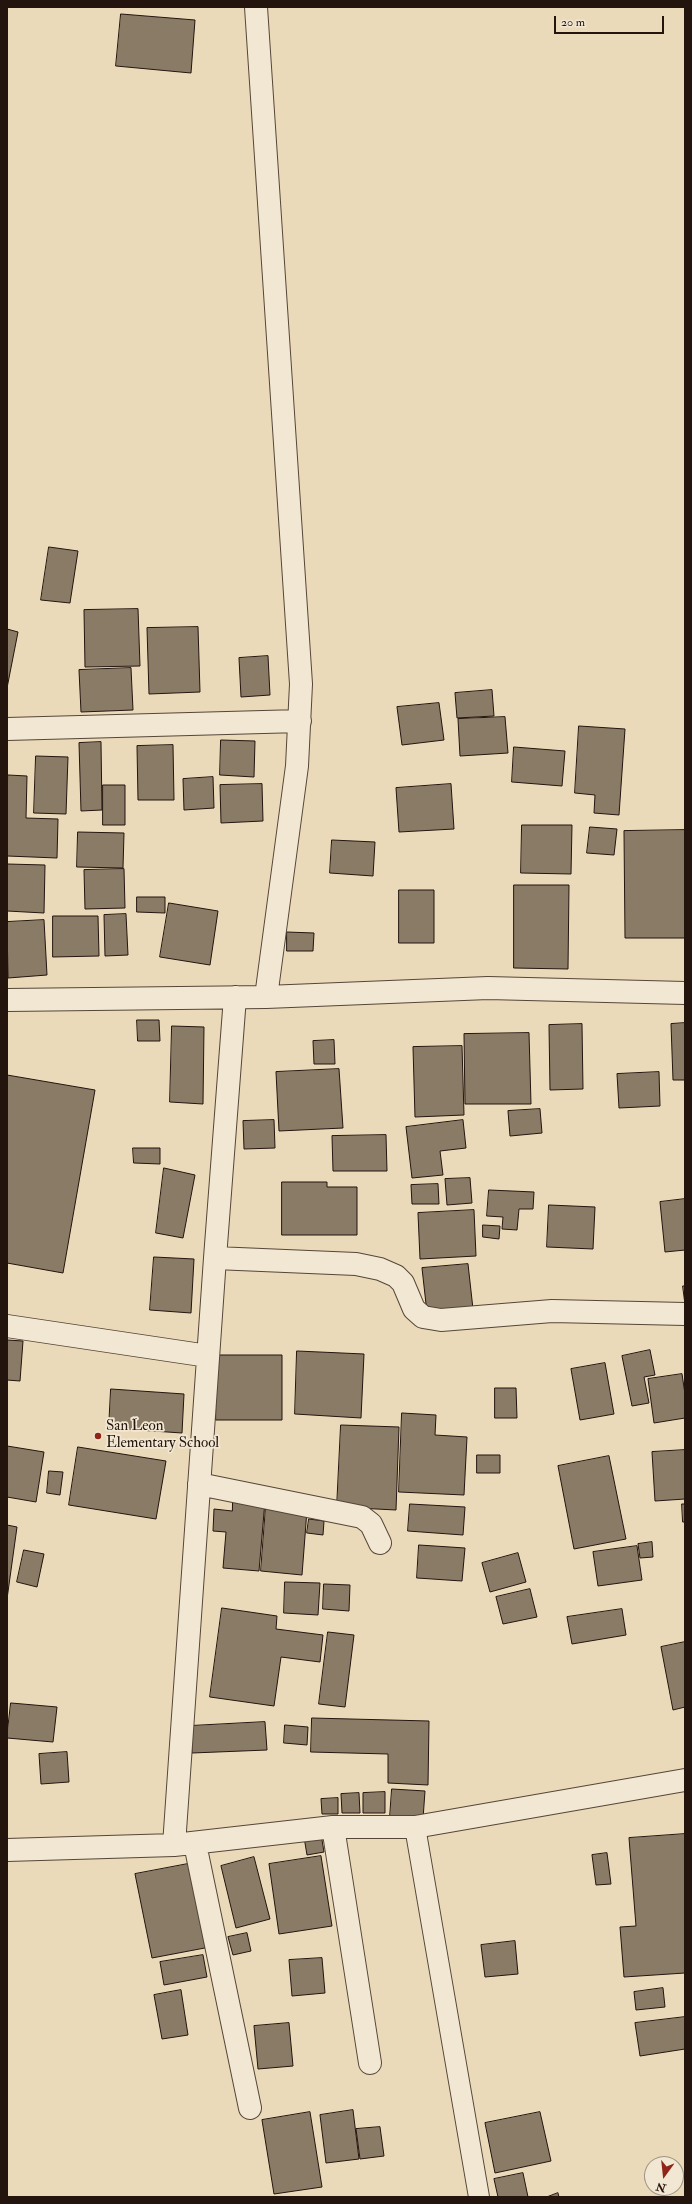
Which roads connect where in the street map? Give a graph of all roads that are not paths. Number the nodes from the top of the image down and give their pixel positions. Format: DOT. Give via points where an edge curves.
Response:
graph roads {
  1 [pos="256,7"];
  2 [pos="300,721"];
  3 [pos="7,729"];
  4 [pos="685,993"];
  5 [pos="235,997"];
  6 [pos="266,998"];
  7 [pos="7,1000"];
  8 [pos="215,1258"];
  9 [pos="685,1314"];
  10 [pos="7,1326"];
  11 [pos="208,1356"];
  12 [pos="199,1484"];
  13 [pos="380,1543"];
  14 [pos="685,1780"];
  15 [pos="333,1827"];
  16 [pos="415,1827"];
  17 [pos="185,1845"];
  18 [pos="7,1850"];
  19 [pos="370,2063"];
  20 [pos="250,2108"];
  21 [pos="479,2197"];
  1 -- 2 [label="street" via="301,684"];
  2 -- 3 [label="street"];
  2 -- 6 [label="street" via="288,839"];
  4 -- 6 [label="street" via="488,988"];
  5 -- 6 [label="street"];
  5 -- 7 [label="street"];
  5 -- 8 [label="street"];
  8 -- 9 [label="street" via="356,1264 380,1269 396,1276 403,1283 414,1309 423,1317 441,1320 552,1312"];
  8 -- 11 [label="street"];
  10 -- 11 [label="street"];
  11 -- 12 [label="street"];
  12 -- 13 [label="street" via="362,1517 371,1524"];
  12 -- 17 [label="street"];
  14 -- 16 [label="street"];
  15 -- 16 [label="street"];
  15 -- 17 [label="street"];
  15 -- 19 [label="street"];
  16 -- 21 [label="lane"];
  17 -- 18 [label="street"];
  17 -- 20 [label="street"];
}
